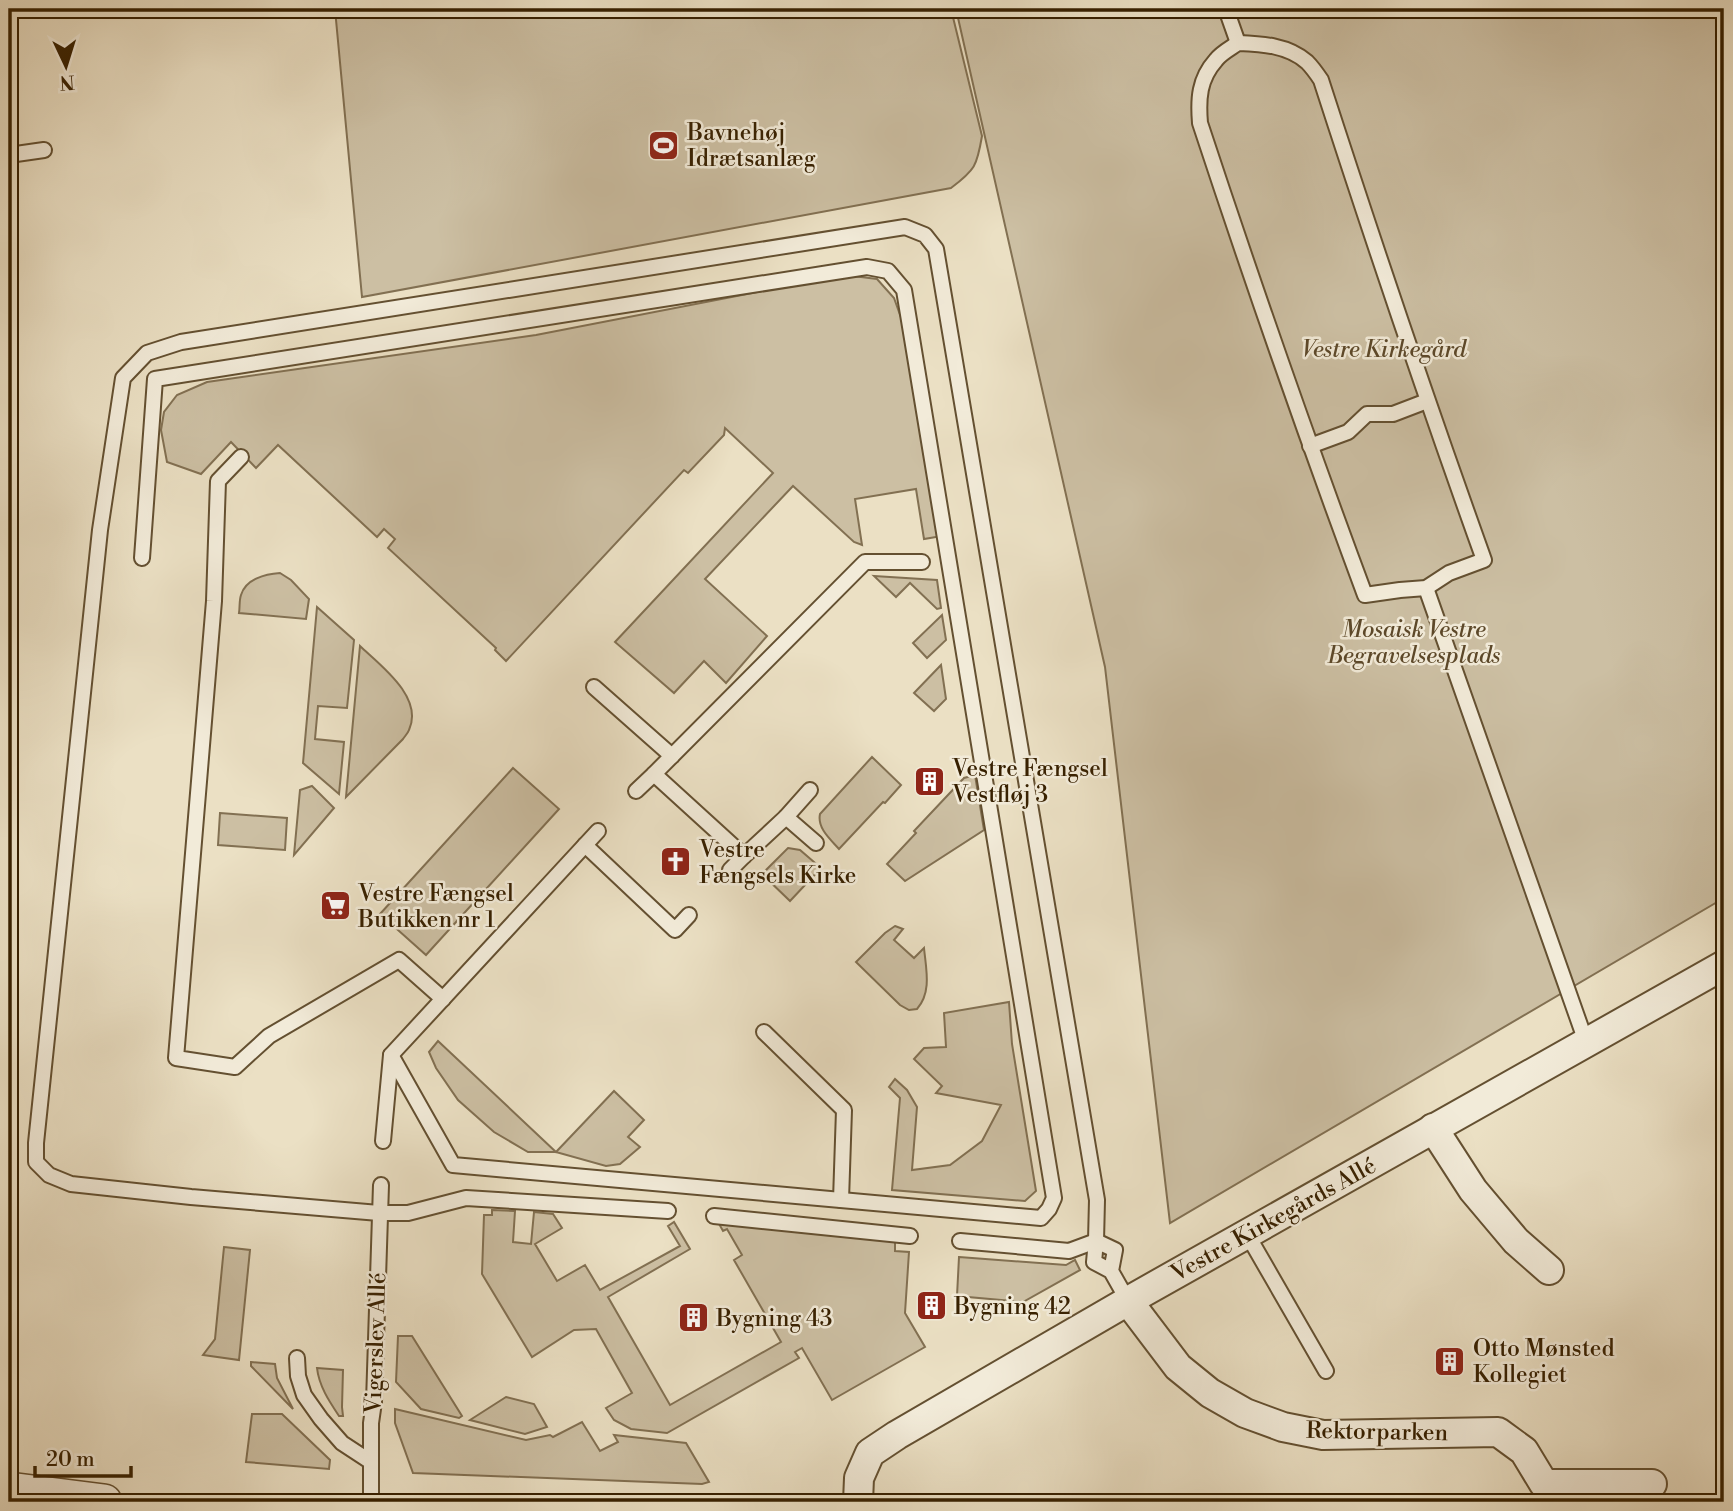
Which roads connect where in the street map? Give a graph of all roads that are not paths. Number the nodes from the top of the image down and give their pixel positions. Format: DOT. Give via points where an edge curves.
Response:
graph roads {
  1 [pos="1226,9"];
  2 [pos="1238,43"];
  3 [pos="44,150"];
  4 [pos="9,155"];
  5 [pos="1427,401"];
  6 [pos="1310,446"];
  7 [pos="241,457"];
  8 [pos="142,558"];
  9 [pos="922,562"];
  10 [pos="1426,588"];
  11 [pos="594,687"];
  12 [pos="672,756"];
  13 [pos="654,774"];
  14 [pos="810,790"];
  15 [pos="636,791"];
  16 [pos="786,817"];
  17 [pos="598,831"];
  18 [pos="816,843"];
  19 [pos="585,845"];
  20 [pos="744,856"];
  21 [pos="730,870"];
  22 [pos="689,915"];
  23 [pos="1724,965"];
  24 [pos="443,999"];
  25 [pos="764,1032"];
  26 [pos="1586,1042"];
  27 [pos="391,1055"];
  28 [pos="1433,1128"];
  29 [pos="383,1141"];
  30 [pos="381,1185"];
  31 [pos="841,1200"];
  32 [pos="668,1211"];
  33 [pos="379,1213"];
  34 [pos="715,1216"];
  35 [pos="1247,1234"];
  36 [pos="910,1236"];
  37 [pos="960,1241"];
  38 [pos="1096,1241"];
  39 [pos="1549,1270"];
  40 [pos="1128,1301"];
  41 [pos="297,1359"];
  42 [pos="1326,1371"];
  43 [pos="371,1462"];
  44 [pos="1652,1484"];
  45 [pos="9,1490"];
  46 [pos="104,1502"];
  47 [pos="371,1502"];
  48 [pos="858,1502"];
  1 -- 2 [label="lane"];
  2 -- 5 [label="lane" via="1287,50 1308,63 1321,79"];
  2 -- 6 [label="lane" via="1216,58 1203,79 1198,99 1200,123"];
  3 -- 4 [label="lane"];
  5 -- 6 [label="lane" via="1393,414 1367,414 1348,432"];
  5 -- 10 [label="lane" via="1484,560 1448,573"];
  6 -- 10 [label="lane" via="1365,595"];
  7 -- 24 [label="lane" via="218,481 214,601 176,1058 235,1066 269,1036 399,960"];
  8 -- 31 [label="lane" via="155,379 867,267 888,271 904,290 907,304 1054,1198 1041,1218"];
  9 -- 12 [label="lane" via="866,562"];
  10 -- 26 [label="lane"];
  11 -- 12 [label="lane"];
  12 -- 13 [label="lane"];
  13 -- 15 [label="lane"];
  13 -- 20 [label="lane"];
  14 -- 16 [label="lane"];
  16 -- 18 [label="lane"];
  16 -- 20 [label="lane"];
  17 -- 19 [label="lane"];
  19 -- 22 [label="lane" via="675,930"];
  19 -- 24 [label="lane"];
  20 -- 21 [label="lane"];
  23 -- 26 [label="street, Vestre Kirkegårds Allé"];
  24 -- 27 [label="lane"];
  25 -- 31 [label="lane" via="844,1110"];
  26 -- 28 [label="street, Vestre Kirkegårds Allé"];
  27 -- 29 [label="lane"];
  27 -- 31 [label="lane" via="453,1165"];
  28 -- 35 [label="street, Vestre Kirkegårds Allé"];
  28 -- 39 [label="street" via="1482,1200 1516,1241"];
  30 -- 33 [label="lane, Vigerslev Allé"];
  32 -- 33 [label="lane" via="466,1198 408,1213"];
  33 -- 38 [label="lane" via="71,1184 49,1175 36,1162 100,530 122,378 147,353 181,342 905,227 925,235 936,249 1097,1200"];
  33 -- 43 [label="lane, Vigerslev Allé"];
  34 -- 36 [label="lane"];
  35 -- 40 [label="street, Vestre Kirkegårds Allé"];
  35 -- 42 [label="lane"];
  37 -- 38 [label="lane" via="1069,1251"];
  38 -- 40 [label="lane" via="1115,1250 1111,1271"];
  40 -- 44 [label="street, Rektorparken" via="1178,1367 1210,1393 1283,1427 1323,1435 1498,1432 1524,1451 1544,1484"];
  40 -- 48 [label="street, Vestre Kirkegårds Allé" via="870,1452 859,1478"];
  41 -- 43 [label="lane" via="304,1395 321,1419 342,1443"];
  43 -- 47 [label="lane, Vigerslev Allé"];
  45 -- 46 [label="street"];
}
